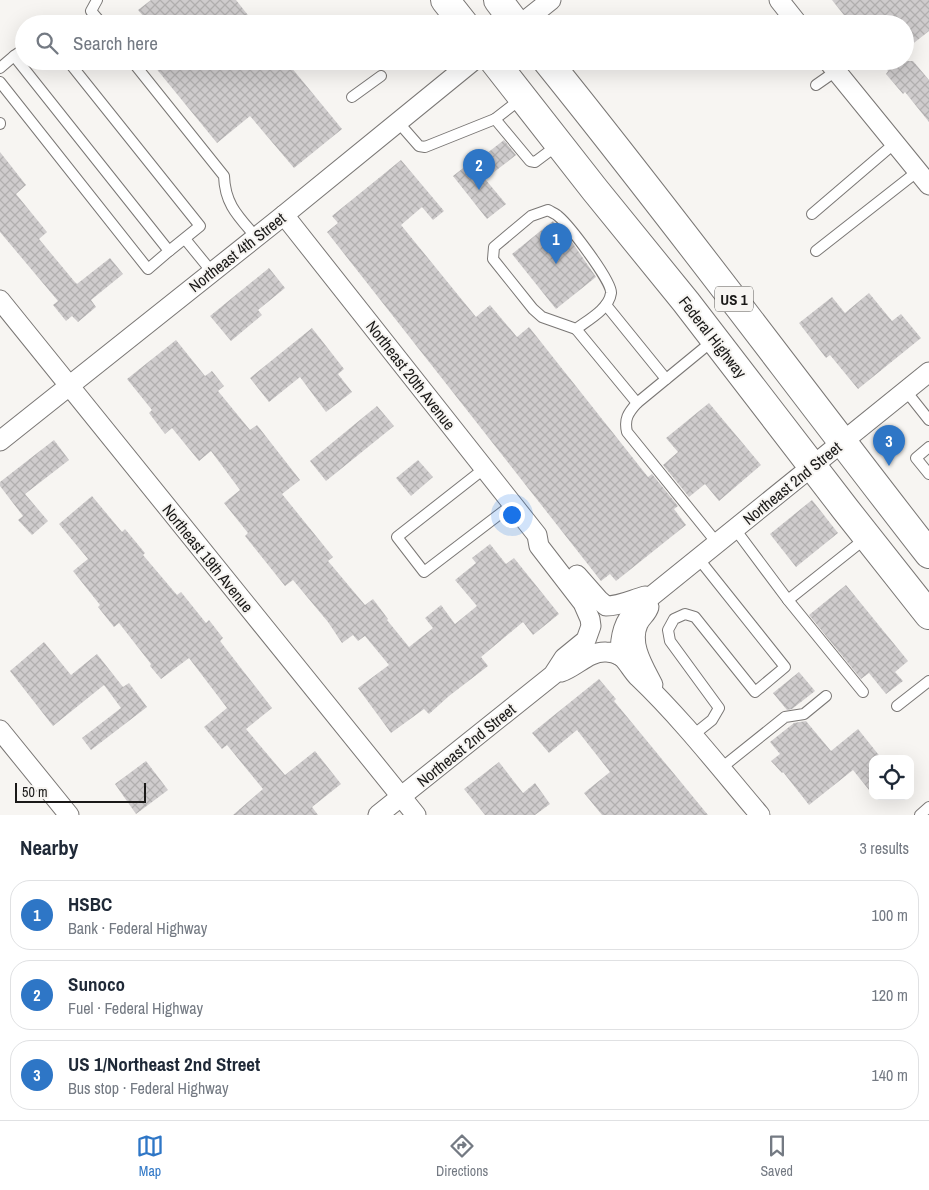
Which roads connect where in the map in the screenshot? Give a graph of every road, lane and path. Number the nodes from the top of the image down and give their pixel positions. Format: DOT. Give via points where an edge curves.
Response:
graph roads {
  1 [pos="97,0"];
  2 [pos="445,0"];
  3 [pos="498,0"];
  4 [pos="551,0"];
  5 [pos="779,0"];
  6 [pos="95,15"];
  7 [pos="457,15"];
  8 [pos="509,15"];
  9 [pos="532,15"];
  10 [pos="791,15"];
  11 [pos="14,56"];
  12 [pos="0,68"];
  13 [pos="25,70"];
  14 [pos="75,70"];
  15 [pos="139,70"];
  16 [pos="463,70"];
  17 [pos="501,70"];
  18 [pos="554,70"];
  19 [pos="829,70"];
  20 [pos="835,70"];
  21 [pos="381,76"];
  22 [pos="0,82"];
  23 [pos="816,85"];
  24 [pos="352,97"];
  25 [pos="523,98"];
  26 [pos="495,119"];
  27 [pos="398,122"];
  28 [pos="559,144"];
  29 [pos="895,144"];
  30 [pos="924,178"];
  31 [pos="812,214"];
  32 [pos="284,215"];
  33 [pos="256,238"];
  34 [pos="185,239"];
  35 [pos="169,251"];
  36 [pos="816,251"];
  37 [pos="212,272"];
  38 [pos="0,300"];
  39 [pos="606,305"];
  40 [pos="576,328"];
  41 [pos="715,339"];
  42 [pos="928,374"];
  43 [pos="666,379"];
  44 [pos="69,386"];
  45 [pos="906,391"];
  46 [pos="637,403"];
  47 [pos="929,420"];
  48 [pos="0,441"];
  49 [pos="842,443"];
  50 [pos="929,447"];
  51 [pos="812,467"];
  52 [pos="485,468"];
  53 [pos="929,474"];
  54 [pos="513,504"];
  55 [pos="735,530"];
  56 [pos="537,534"];
  57 [pos="867,537"];
  58 [pos="717,543"];
  59 [pos="929,554"];
  60 [pos="698,558"];
  61 [pos="653,594"];
  62 [pos="788,600"];
  63 [pos="606,606"];
  64 [pos="929,615"];
  65 [pos="590,632"];
  66 [pos="620,656"];
  67 [pos="553,675"];
  68 [pos="929,681"];
  69 [pos="863,692"];
  70 [pos="826,696"];
  71 [pos="659,697"];
  72 [pos="897,706"];
  73 [pos="0,730"];
  74 [pos="692,736"];
  75 [pos="720,769"];
  76 [pos="401,797"];
  77 [pos="929,807"];
  78 [pos="69,815"];
  79 [pos="378,815"];
  80 [pos="416,815"];
  81 [pos="760,815"];
  82 [pos="920,815"];
  1 -- 6 [label="lane" via="92,11"];
  2 -- 7 [label="main road"];
  3 -- 8 [label="main road"];
  4 -- 9 [label="street"];
  5 -- 10 [label="street"];
  11 -- 12 [label="lane"];
  13 -- 35 [label="lane"];
  14 -- 34 [label="lane" via="200,226"];
  15 -- 33 [label="lane" via="224,176 232,208"];
  16 -- 27 [label="street, Northeast 4th Street"];
  17 -- 25 [label="main road, Federal Highway / US 1"];
  18 -- 49 [label="main road, US 1"];
  19 -- 23 [label="lane"];
  20 -- 29 [label="street"];
  21 -- 24 [label="lane"];
  22 -- 35 [label="lane" via="148,269"];
  25 -- 26 [label="lane"];
  25 -- 28 [label="main road, Federal Highway / US 1"];
  26 -- 27 [label="lane" via="425,147 419,146"];
  26 -- 28 [label="lane" via="530,161 535,162"];
  27 -- 32 [label="street, Northeast 4th Street"];
  28 -- 41 [label="main road, Federal Highway / US 1"];
  29 -- 30 [label="street"];
  29 -- 31 [label="lane"];
  30 -- 36 [label="lane"];
  32 -- 33 [label="street, Northeast 4th Street"];
  32 -- 52 [label="street, Northeast 20th Avenue"];
  33 -- 37 [label="street, Northeast 4th Street"];
  34 -- 35 [label="lane"];
  34 -- 37 [label="lane"];
  37 -- 44 [label="street, Northeast 4th Street"];
  38 -- 44 [label="street, Northeast 19th Avenue"];
  39 -- 40 [label="lane"];
  39 -- 40 [label="lane" via="611,292 608,280 558,216 548,210 531,216 494,247 493,259 542,317"];
  39 -- 43 [label="lane"];
  40 -- 46 [label="lane"];
  41 -- 43 [label="lane"];
  41 -- 51 [label="main road, Federal Highway / US 1"];
  42 -- 45 [label="street, Northeast 2nd Street"];
  43 -- 46 [label="lane"];
  44 -- 48 [label="street, Northeast 4th Street"];
  44 -- 76 [label="street, Northeast 19th Avenue"];
  45 -- 47 [label="lane"];
  45 -- 49 [label="street, Northeast 2nd Street"];
  46 -- 58 [label="lane" via="626,417 627,432"];
  49 -- 51 [label="street, Northeast 2nd Street"];
  49 -- 59 [label="main road, US 1"];
  50 -- 53 [label="lane" via="916,458"];
  51 -- 55 [label="street, Northeast 2nd Street"];
  51 -- 57 [label="main road, Federal Highway / US 1"];
  52 -- 54 [label="street, Northeast 20th Avenue"];
  52 -- 54 [label="lane" via="397,537 424,572"];
  54 -- 56 [label="street, Northeast 20th Avenue"];
  55 -- 58 [label="street, Northeast 2nd Street"];
  55 -- 62 [label="lane"];
  56 -- 63 [label="street, Northeast 20th Avenue" via="547,539"];
  56 -- 65 [label="street, Northeast 20th Avenue" via="539,546 588,611"];
  57 -- 62 [label="lane"];
  57 -- 64 [label="main road, Federal Highway / US 1"];
  58 -- 60 [label="street, Northeast 2nd Street"];
  60 -- 61 [label="street, Northeast 2nd Street"];
  60 -- 74 [label="lane" via="785,667 755,692 695,617 685,614 674,619 668,630 670,641 719,708 712,720"];
  61 -- 63 [label="street, Northeast 2nd Street"];
  61 -- 66 [label="street, Northeast 2nd Street" via="631,613 624,625"];
  61 -- 71 [label="street" via="647,614 638,625 636,646"];
  62 -- 69 [label="lane"];
  65 -- 67 [label="street, Northeast 2nd Street" via="586,640 564,658"];
  66 -- 67 [label="street, Northeast 2nd Street" via="599,652 572,669"];
  66 -- 71 [label="street"];
  67 -- 76 [label="street, Northeast 2nd Street"];
  68 -- 72 [label="lane"];
  70 -- 75 [label="lane" via="804,714 785,718"];
  71 -- 74 [label="street"];
  73 -- 78 [label="street"];
  74 -- 75 [label="street"];
  75 -- 81 [label="street"];
  76 -- 79 [label="street, Northeast 2nd Street"];
  76 -- 80 [label="street, Northeast 19th Avenue"];
  77 -- 82 [label="lane"];
}
